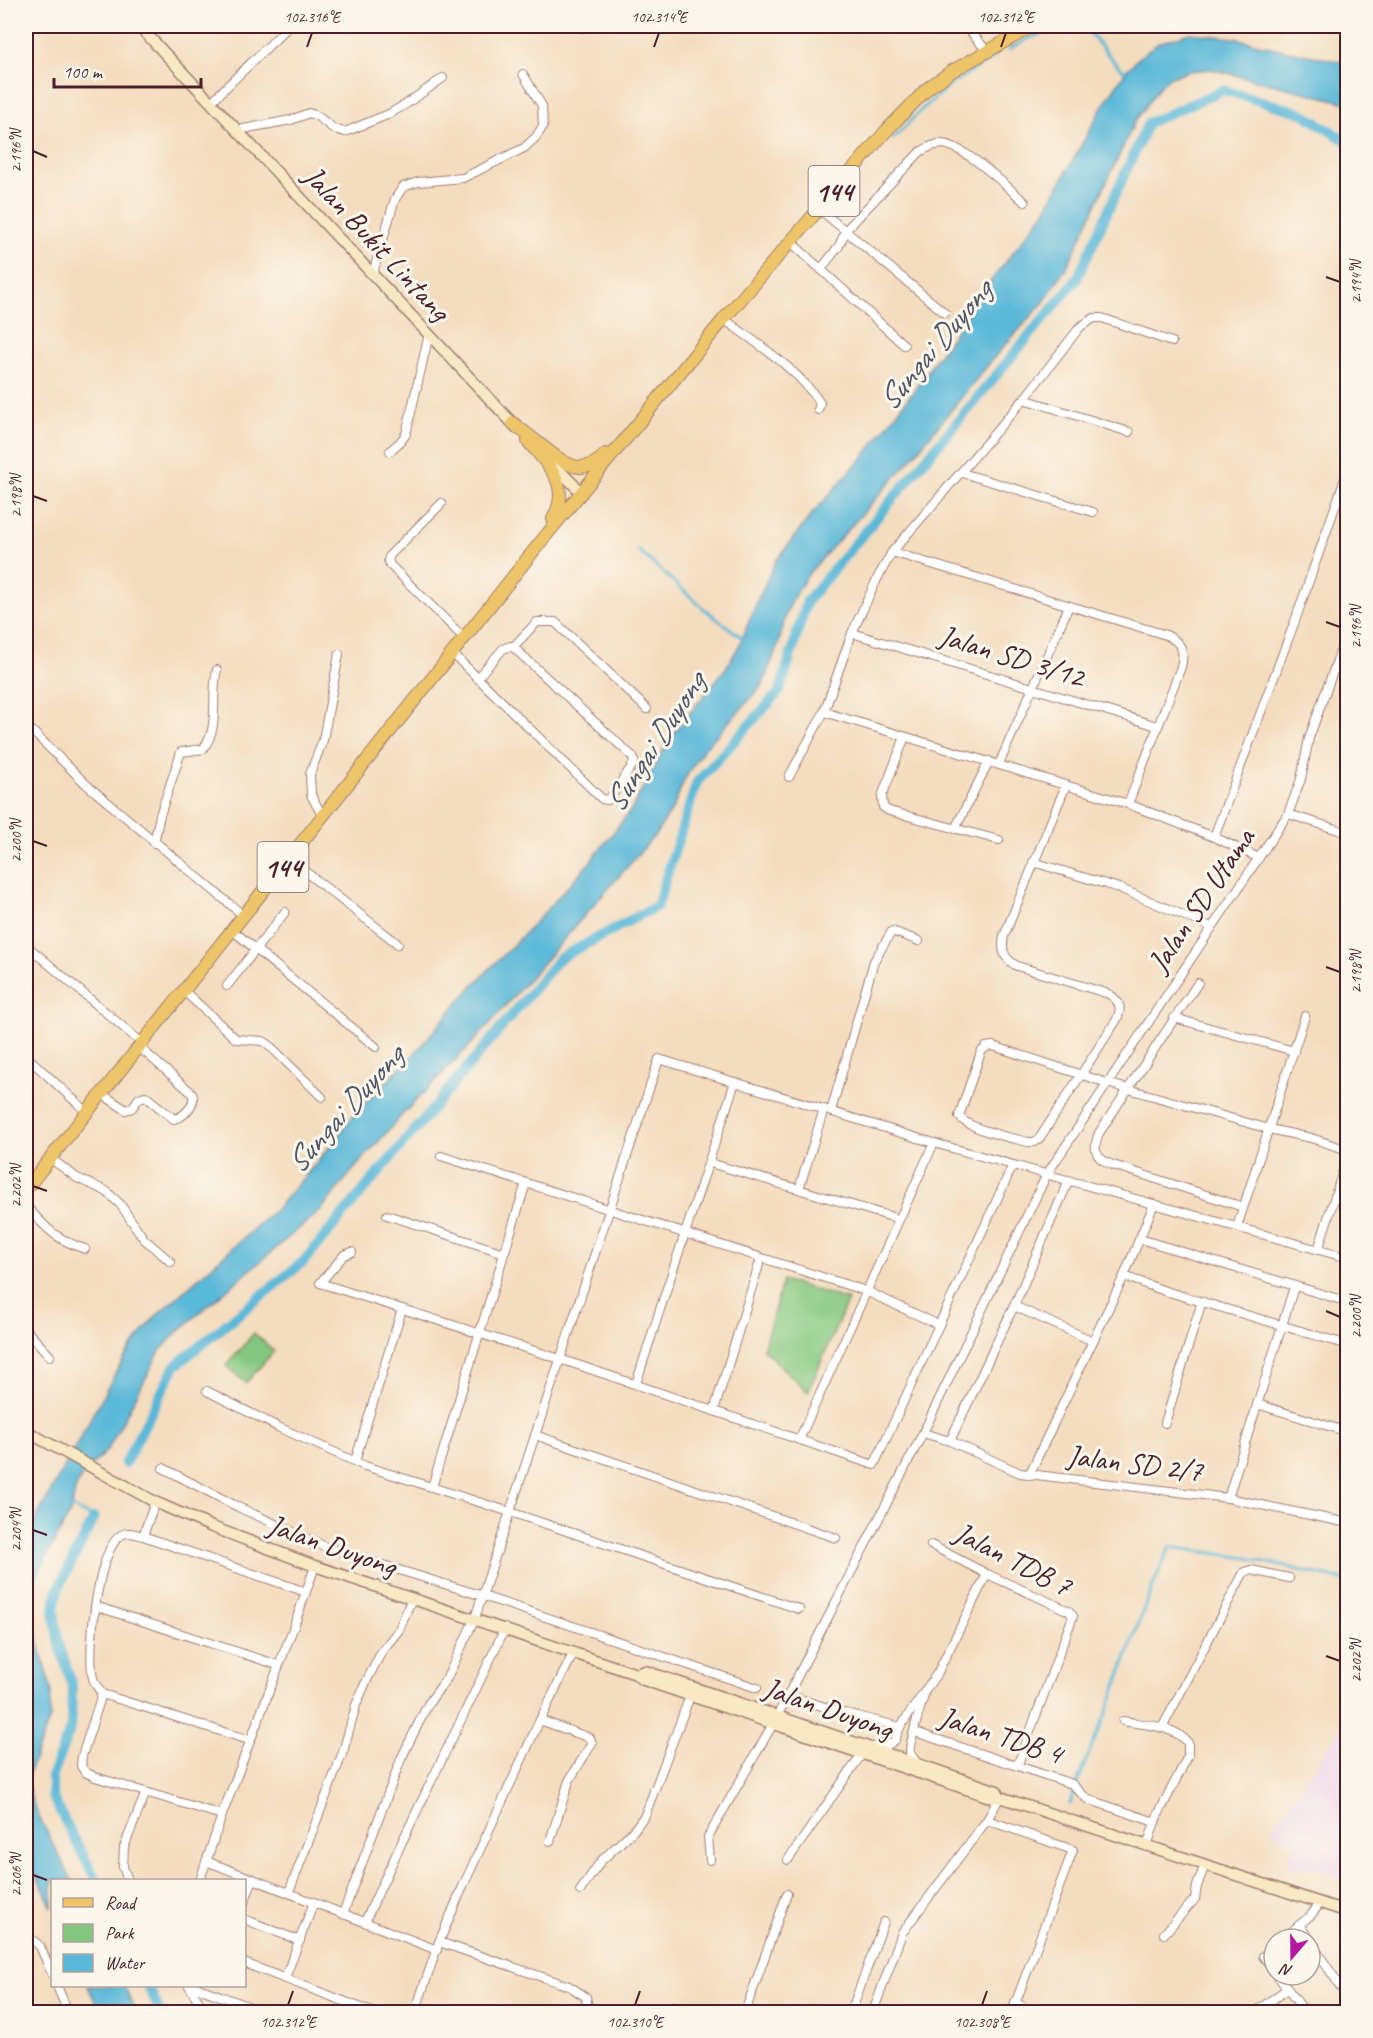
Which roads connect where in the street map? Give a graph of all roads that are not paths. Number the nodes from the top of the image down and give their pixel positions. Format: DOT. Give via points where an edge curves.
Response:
graph roads {
  1 [pos="155,26"];
  2 [pos="289,26"];
  3 [pos="966,26"];
  4 [pos="1033,26"];
  5 [pos="143,30"];
  6 [pos="986,50"];
  7 [pos="524,74"];
  8 [pos="443,78"];
  9 [pos="211,102"];
  10 [pos="238,130"];
  11 [pos="1025,202"];
  12 [pos="819,208"];
  13 [pos="846,230"];
  14 [pos="792,243"];
  15 [pos="821,269"];
  16 [pos="373,273"];
  17 [pos="945,313"];
  18 [pos="724,319"];
  19 [pos="429,334"];
  20 [pos="1172,342"];
  21 [pos="904,345"];
  22 [pos="1024,399"];
  23 [pos="818,410"];
  24 [pos="648,412"];
  25 [pos="513,423"];
  26 [pos="1129,432"];
  27 [pos="390,451"];
  28 [pos="1347,470"];
  29 [pos="962,473"];
  30 [pos="582,493"];
  31 [pos="442,503"];
  32 [pos="1093,512"];
  33 [pos="539,544"];
  34 [pos="892,552"];
  35 [pos="1069,606"];
  36 [pos="1347,630"];
  37 [pos="852,633"];
  38 [pos="465,639"];
  39 [pos="513,647"];
  40 [pos="339,654"];
  41 [pos="453,654"];
  42 [pos="217,670"];
  43 [pos="477,678"];
  44 [pos="1033,687"];
  45 [pos="647,709"];
  46 [pos="824,712"];
  47 [pos="26,725"];
  48 [pos="1157,726"];
  49 [pos="905,737"];
  50 [pos="989,761"];
  51 [pos="999,764"];
  52 [pos="789,777"];
  53 [pos="1066,785"];
  54 [pos="1128,804"];
  55 [pos="1288,813"];
  56 [pos="323,817"];
  57 [pos="955,829"];
  58 [pos="1347,833"];
  59 [pos="1215,837"];
  60 [pos="999,840"];
  61 [pos="154,843"];
  62 [pos="1258,858"];
  63 [pos="289,860"];
  64 [pos="1033,862"];
  65 [pos="285,912"];
  66 [pos="244,916"];
  67 [pos="1211,927"];
  68 [pos="232,930"];
  69 [pos="919,941"];
  70 [pos="398,944"];
  71 [pos="26,945"];
  72 [pos="256,949"];
  73 [pos="1198,983"];
  74 [pos="227,986"];
  75 [pos="184,991"];
  76 [pos="1305,1016"];
  77 [pos="1174,1018"];
  78 [pos="141,1045"];
  79 [pos="376,1047"];
  80 [pos="1294,1051"];
  81 [pos="26,1056"];
  82 [pos="1082,1074"];
  83 [pos="735,1082"];
  84 [pos="1107,1083"];
  85 [pos="1128,1089"];
  86 [pos="102,1094"];
  87 [pos="322,1097"];
  88 [pos="827,1110"];
  89 [pos="87,1112"];
  90 [pos="1269,1128"];
  91 [pos="934,1143"];
  92 [pos="1347,1150"];
  93 [pos="1347,1155"];
  94 [pos="441,1156"];
  95 [pos="50,1158"];
  96 [pos="710,1163"];
  97 [pos="1013,1165"];
  98 [pos="1047,1174"];
  99 [pos="1069,1180"];
  100 [pos="526,1184"];
  101 [pos="26,1189"];
  102 [pos="799,1189"];
  103 [pos="1154,1204"];
  104 [pos="26,1206"];
  105 [pos="1243,1207"];
  106 [pos="608,1210"];
  107 [pos="387,1215"];
  108 [pos="899,1219"];
  109 [pos="1237,1227"];
  110 [pos="683,1233"];
  111 [pos="1140,1239"];
  112 [pos="85,1249"];
  113 [pos="1318,1250"];
  114 [pos="352,1252"];
  115 [pos="504,1253"];
  116 [pos="761,1258"];
  117 [pos="1347,1258"];
  118 [pos="171,1262"];
  119 [pos="1124,1276"];
  120 [pos="1293,1287"];
  121 [pos="867,1291"];
  122 [pos="1202,1301"];
  123 [pos="1347,1302"];
  124 [pos="1014,1305"];
  125 [pos="402,1309"];
  126 [pos="939,1325"];
  127 [pos="1281,1325"];
  128 [pos="26,1330"];
  129 [pos="478,1333"];
  130 [pos="1093,1341"];
  131 [pos="1347,1345"];
  132 [pos="50,1356"];
  133 [pos="560,1359"];
  134 [pos="636,1384"];
  135 [pos="207,1391"];
  136 [pos="1257,1404"];
  137 [pos="714,1411"];
  138 [pos="1165,1423"];
  139 [pos="26,1431"];
  140 [pos="1347,1432"];
  141 [pos="923,1433"];
  142 [pos="535,1435"];
  143 [pos="799,1440"];
  144 [pos="950,1441"];
  145 [pos="355,1461"];
  146 [pos="163,1468"];
  147 [pos="1029,1475"];
  148 [pos="432,1487"];
  149 [pos="1228,1498"];
  150 [pos="155,1502"];
  151 [pos="510,1512"];
  152 [pos="1347,1523"];
  153 [pos="143,1536"];
  154 [pos="836,1538"];
  155 [pos="931,1545"];
  156 [pos="315,1566"];
  157 [pos="987,1574"];
  158 [pos="1289,1578"];
  159 [pos="306,1592"];
  160 [pos="483,1596"];
  161 [pos="412,1598"];
  162 [pos="95,1606"];
  163 [pos="799,1609"];
  164 [pos="475,1618"];
  165 [pos="505,1628"];
  166 [pos="574,1652"];
  167 [pos="278,1665"];
  168 [pos="636,1674"];
  169 [pos="757,1688"];
  170 [pos="925,1691"];
  171 [pos="102,1694"];
  172 [pos="788,1695"];
  173 [pos="690,1696"];
  174 [pos="540,1720"];
  175 [pos="775,1720"];
  176 [pos="1123,1720"];
  177 [pos="900,1727"];
  178 [pos="1162,1728"];
  179 [pos="915,1732"];
  180 [pos="249,1740"];
  181 [pos="866,1751"];
  182 [pos="918,1764"];
  183 [pos="1018,1764"];
  184 [pos="146,1792"];
  185 [pos="1000,1797"];
  186 [pos="222,1815"];
  187 [pos="987,1820"];
  188 [pos="1155,1822"];
  189 [pos="550,1841"];
  190 [pos="1147,1846"];
  191 [pos="710,1860"];
  192 [pos="788,1860"];
  193 [pos="207,1861"];
  194 [pos="1205,1865"];
  195 [pos="127,1879"];
  196 [pos="201,1879"];
  197 [pos="253,1879"];
  198 [pos="580,1891"];
  199 [pos="289,1892"];
  200 [pos="787,1894"];
  201 [pos="246,1898"];
  202 [pos="314,1902"];
  203 [pos="1320,1903"];
  204 [pos="1347,1912"];
  205 [pos="344,1914"];
  206 [pos="246,1920"];
  207 [pos="365,1922"];
  208 [pos="884,1922"];
  209 [pos="1299,1925"];
  210 [pos="1297,1927"];
  211 [pos="1164,1934"];
  212 [pos="26,1935"];
  213 [pos="300,1941"];
  214 [pos="438,1946"];
  215 [pos="1322,1960"];
  216 [pos="246,1964"];
  217 [pos="51,1972"];
  218 [pos="285,1978"];
  219 [pos="57,1987"];
  220 [pos="192,1987"];
  221 [pos="194,1987"];
  222 [pos="1287,1989"];
  223 [pos="1347,1998"];
  224 [pos="1016,2002"];
  225 [pos="674,2006"];
  226 [pos="370,2012"];
  227 [pos="68,2013"];
  228 [pos="205,2013"];
  229 [pos="264,2013"];
  230 [pos="415,2013"];
  231 [pos="582,2013"];
  232 [pos="693,2013"];
  233 [pos="745,2013"];
  234 [pos="851,2013"];
  235 [pos="873,2013"];
  236 [pos="1012,2013"];
  237 [pos="1032,2013"];
  238 [pos="1255,2013"];
  239 [pos="1305,2013"];
  1 -- 5 [label="street"];
  2 -- 9 [label="street"];
  3 -- 6 [label="street"];
  4 -- 6 [label="main road, 144"];
  5 -- 9 [label="main road, Jalan Bukit Lintang"];
  6 -- 12 [label="main road, 144" via="928,88"];
  7 -- 16 [label="street" via="542,106 543,126 536,137 524,148 463,178 403,187 395,199"];
  8 -- 10 [label="street" via="389,114 345,132 309,113"];
  9 -- 10 [label="main road, Jalan Bukit Lintang"];
  10 -- 16 [label="main road, Jalan Bukit Lintang"];
  11 -- 13 [label="street" via="963,152 942,144 920,152"];
  12 -- 13 [label="street"];
  12 -- 14 [label="main road, 144"];
  13 -- 15 [label="street"];
  13 -- 17 [label="street"];
  14 -- 15 [label="street"];
  14 -- 18 [label="main road, 144"];
  15 -- 21 [label="street"];
  16 -- 19 [label="main road, Jalan Bukit Lintang"];
  18 -- 23 [label="street" via="812,390 820,403"];
  18 -- 24 [label="main road, 144"];
  19 -- 25 [label="main road, Jalan Bukit Lintang"];
  19 -- 27 [label="street" via="406,434"];
  20 -- 22 [label="street" via="1094,318 1080,327"];
  22 -- 26 [label="street"];
  22 -- 29 [label="street"];
  24 -- 25 [label="main road" via="599,462 576,468 564,464"];
  24 -- 30 [label="main road, 144"];
  25 -- 30 [label="main road, Jalan Bukit Lintang"];
  25 -- 33 [label="main road" via="560,486 559,508"];
  28 -- 59 [label="street"];
  29 -- 32 [label="street"];
  29 -- 34 [label="street"];
  30 -- 33 [label="main road, 144"];
  31 -- 38 [label="street" via="388,560"];
  33 -- 38 [label="main road, 144"];
  34 -- 35 [label="street"];
  34 -- 37 [label="street"];
  35 -- 44 [label="street"];
  35 -- 48 [label="street" via="1166,635 1181,644 1181,667"];
  36 -- 55 [label="street, Jalan SD Utama" via="1309,738"];
  37 -- 44 [label="street, Jalan SD 3/12"];
  37 -- 46 [label="street"];
  38 -- 41 [label="main road, 144"];
  39 -- 43 [label="street" via="503,649"];
  39 -- 43 [label="street" via="633,757 633,763 608,800 602,799"];
  39 -- 45 [label="street" via="537,622 555,622"];
  40 -- 56 [label="street" via="323,740 310,774 311,795"];
  41 -- 43 [label="street"];
  41 -- 56 [label="main road, 144"];
  42 -- 61 [label="street" via="211,740 203,749 181,752"];
  44 -- 48 [label="street, Jalan SD 3/12"];
  44 -- 51 [label="street"];
  46 -- 49 [label="street"];
  46 -- 52 [label="street"];
  47 -- 61 [label="street"];
  48 -- 54 [label="street"];
  49 -- 50 [label="street"];
  49 -- 57 [label="street" via="882,796 883,807"];
  50 -- 51 [label="street"];
  50 -- 57 [label="street"];
  51 -- 53 [label="street"];
  53 -- 54 [label="street"];
  53 -- 64 [label="street"];
  54 -- 59 [label="street"];
  55 -- 58 [label="street"];
  55 -- 62 [label="street, Jalan SD Utama"];
  56 -- 63 [label="main road, 144"];
  57 -- 60 [label="street"];
  59 -- 62 [label="street"];
  61 -- 66 [label="street"];
  62 -- 67 [label="street, Jalan SD Utama"];
  63 -- 66 [label="main road, 144"];
  63 -- 70 [label="street"];
  64 -- 67 [label="street" via="1119,888"];
  64 -- 82 [label="street" via="1004,936 1004,956 1017,966 1109,994 1120,1006 1116,1021"];
  65 -- 72 [label="street"];
  66 -- 68 [label="main road, 144"];
  67 -- 84 [label="street, Jalan SD Utama"];
  68 -- 72 [label="street"];
  68 -- 75 [label="main road, 144"];
  69 -- 88 [label="street" via="892,931 874,961"];
  71 -- 78 [label="street"];
  72 -- 74 [label="street"];
  72 -- 79 [label="street"];
  73 -- 77 [label="street"];
  75 -- 78 [label="main road, 144"];
  75 -- 87 [label="street" via="236,1039 268,1044"];
  76 -- 80 [label="street"];
  77 -- 80 [label="street"];
  77 -- 85 [label="street"];
  78 -- 86 [label="main road, 144"];
  78 -- 86 [label="street" via="192,1093 194,1102 181,1117 174,1119 145,1096 126,1110"];
  80 -- 90 [label="street"];
  81 -- 89 [label="street"];
  82 -- 82 [label="street" via="986,1047 959,1116 971,1125 1034,1142"];
  82 -- 84 [label="street"];
  83 -- 88 [label="street"];
  83 -- 96 [label="street"];
  83 -- 106 [label="street" via="659,1059"];
  84 -- 85 [label="street"];
  84 -- 98 [label="street, Jalan SD Utama"];
  85 -- 90 [label="street"];
  85 -- 105 [label="street" via="1099,1133 1094,1147 1098,1158"];
  86 -- 89 [label="main road, 144"];
  88 -- 91 [label="street"];
  88 -- 102 [label="street"];
  89 -- 95 [label="main road, 144"];
  90 -- 92 [label="street"];
  90 -- 105 [label="street"];
  91 -- 97 [label="street"];
  91 -- 108 [label="street"];
  93 -- 113 [label="street"];
  94 -- 100 [label="street"];
  95 -- 101 [label="main road, 144"];
  95 -- 118 [label="street" via="77,1178 106,1191 144,1239"];
  96 -- 102 [label="street"];
  96 -- 110 [label="street"];
  97 -- 98 [label="street"];
  97 -- 126 [label="street"];
  98 -- 99 [label="street"];
  98 -- 141 [label="street, Jalan SD Utama"];
  99 -- 103 [label="street"];
  99 -- 124 [label="street"];
  100 -- 106 [label="street"];
  100 -- 115 [label="street"];
  102 -- 108 [label="street"];
  103 -- 109 [label="street"];
  103 -- 111 [label="street"];
  104 -- 112 [label="street" via="55,1235"];
  105 -- 109 [label="street"];
  106 -- 110 [label="street"];
  106 -- 133 [label="street"];
  107 -- 115 [label="street"];
  108 -- 121 [label="street"];
  109 -- 113 [label="street"];
  110 -- 116 [label="street"];
  110 -- 134 [label="street"];
  111 -- 119 [label="street"];
  111 -- 120 [label="street"];
  113 -- 117 [label="street"];
  114 -- 125 [label="street" via="344,1255 320,1283"];
  115 -- 129 [label="street"];
  116 -- 121 [label="street"];
  116 -- 137 [label="street"];
  119 -- 122 [label="street"];
  119 -- 130 [label="street"];
  120 -- 123 [label="street"];
  120 -- 127 [label="street"];
  121 -- 126 [label="street"];
  121 -- 143 [label="street"];
  122 -- 127 [label="street"];
  122 -- 138 [label="street"];
  124 -- 130 [label="street"];
  124 -- 144 [label="street"];
  125 -- 129 [label="street"];
  125 -- 145 [label="street"];
  126 -- 143 [label="street" via="874,1465"];
  127 -- 131 [label="street"];
  127 -- 136 [label="street"];
  128 -- 132 [label="street"];
  129 -- 133 [label="street"];
  129 -- 148 [label="street"];
  130 -- 147 [label="street"];
  133 -- 134 [label="street"];
  133 -- 142 [label="street"];
  134 -- 137 [label="street"];
  135 -- 145 [label="street"];
  136 -- 140 [label="street"];
  136 -- 149 [label="street"];
  137 -- 143 [label="street"];
  139 -- 150 [label="main road, Jalan Duyong"];
  141 -- 144 [label="street, Jalan SD 2/7"];
  141 -- 172 [label="street, Jalan SD Utama"];
  142 -- 151 [label="street"];
  142 -- 154 [label="street"];
  144 -- 147 [label="street, Jalan SD 2/7"];
  145 -- 148 [label="street"];
  146 -- 160 [label="street" via="328,1548"];
  147 -- 149 [label="street, Jalan SD 2/7"];
  148 -- 151 [label="street"];
  149 -- 152 [label="street, Jalan SD 2/7"];
  150 -- 153 [label="street"];
  150 -- 156 [label="main road, Jalan Duyong"];
  151 -- 160 [label="street"];
  151 -- 163 [label="street"];
  153 -- 159 [label="street"];
  153 -- 162 [label="street" via="130,1532 112,1543"];
  155 -- 157 [label="street, Jalan TDB 7"];
  156 -- 159 [label="street"];
  156 -- 161 [label="main road, Jalan Duyong"];
  157 -- 170 [label="street"];
  157 -- 183 [label="street, Jalan TDB 7" via="1069,1611 1073,1617"];
  158 -- 178 [label="street" via="1251,1569 1244,1572"];
  159 -- 167 [label="street"];
  160 -- 164 [label="street"];
  160 -- 169 [label="street"];
  161 -- 164 [label="main road, Jalan Duyong"];
  161 -- 199 [label="street" via="399,1630 382,1651 356,1705 343,1752"];
  162 -- 167 [label="street"];
  162 -- 171 [label="street" via="91,1658 93,1678"];
  164 -- 165 [label="main road, Jalan Duyong"];
  164 -- 205 [label="street" via="447,1678 428,1704 401,1759"];
  165 -- 166 [label="main road, Jalan Duyong"];
  165 -- 207 [label="street"];
  166 -- 168 [label="main road, Jalan Duyong"];
  166 -- 174 [label="street"];
  167 -- 180 [label="street"];
  168 -- 173 [label="main road, Jalan Duyong"];
  168 -- 175 [label="main road, Jalan Duyong" via="645,1671"];
  170 -- 177 [label="street"];
  170 -- 179 [label="street"];
  171 -- 180 [label="street"];
  171 -- 184 [label="street" via="81,1766 95,1777"];
  172 -- 175 [label="street, Jalan SD Utama"];
  172 -- 177 [label="street"];
  173 -- 175 [label="main road, Jalan Duyong"];
  173 -- 198 [label="street" via="645,1815 601,1861"];
  174 -- 189 [label="street" via="590,1738 592,1743 569,1781"];
  174 -- 214 [label="street"];
  175 -- 181 [label="main road, Jalan Duyong"];
  175 -- 191 [label="street, Jalan SD Utama" via="708,1837"];
  176 -- 178 [label="street"];
  177 -- 181 [label="street" via="895,1740 888,1745"];
  178 -- 188 [label="street" via="1178,1733 1189,1750"];
  179 -- 182 [label="street" via="909,1746"];
  179 -- 183 [label="street, Jalan TDB 4"];
  180 -- 186 [label="street"];
  181 -- 182 [label="main road, Jalan Duyong"];
  181 -- 185 [label="main road, Jalan Duyong" via="993,1798"];
  181 -- 192 [label="street"];
  182 -- 185 [label="main road, Jalan Duyong" via="997,1791"];
  183 -- 188 [label="street, Jalan TDB 4" via="1075,1787 1087,1799"];
  184 -- 186 [label="street"];
  184 -- 195 [label="street" via="124,1847 123,1867"];
  185 -- 187 [label="street"];
  185 -- 190 [label="main road, Jalan Duyong"];
  186 -- 193 [label="street"];
  187 -- 224 [label="street" via="1073,1850"];
  187 -- 235 [label="street" via="902,1933"];
  188 -- 190 [label="street"];
  190 -- 194 [label="main road, Jalan Duyong"];
  193 -- 196 [label="street"];
  193 -- 197 [label="street"];
  194 -- 203 [label="main road, Jalan Duyong"];
  194 -- 211 [label="street" via="1195,1899"];
  197 -- 199 [label="street"];
  197 -- 201 [label="street"];
  199 -- 202 [label="street"];
  200 -- 233 [label="street"];
  202 -- 205 [label="street"];
  202 -- 213 [label="street"];
  203 -- 204 [label="main road, Jalan Duyong"];
  203 -- 209 [label="street"];
  205 -- 207 [label="street"];
  206 -- 213 [label="street"];
  207 -- 214 [label="street"];
  208 -- 234 [label="street"];
  209 -- 210 [label="street"];
  212 -- 217 [label="street" via="40,1946"];
  213 -- 218 [label="street"];
  214 -- 230 [label="street"];
  214 -- 231 [label="street" via="569,1986 586,1996"];
  215 -- 223 [label="street"];
  216 -- 218 [label="street"];
  218 -- 226 [label="street"];
  219 -- 227 [label="street"];
  220 -- 228 [label="street"];
  221 -- 229 [label="street"];
  222 -- 238 [label="street"];
  222 -- 239 [label="street"];
  224 -- 236 [label="street"];
  224 -- 237 [label="street"];
  225 -- 232 [label="street"];
}
